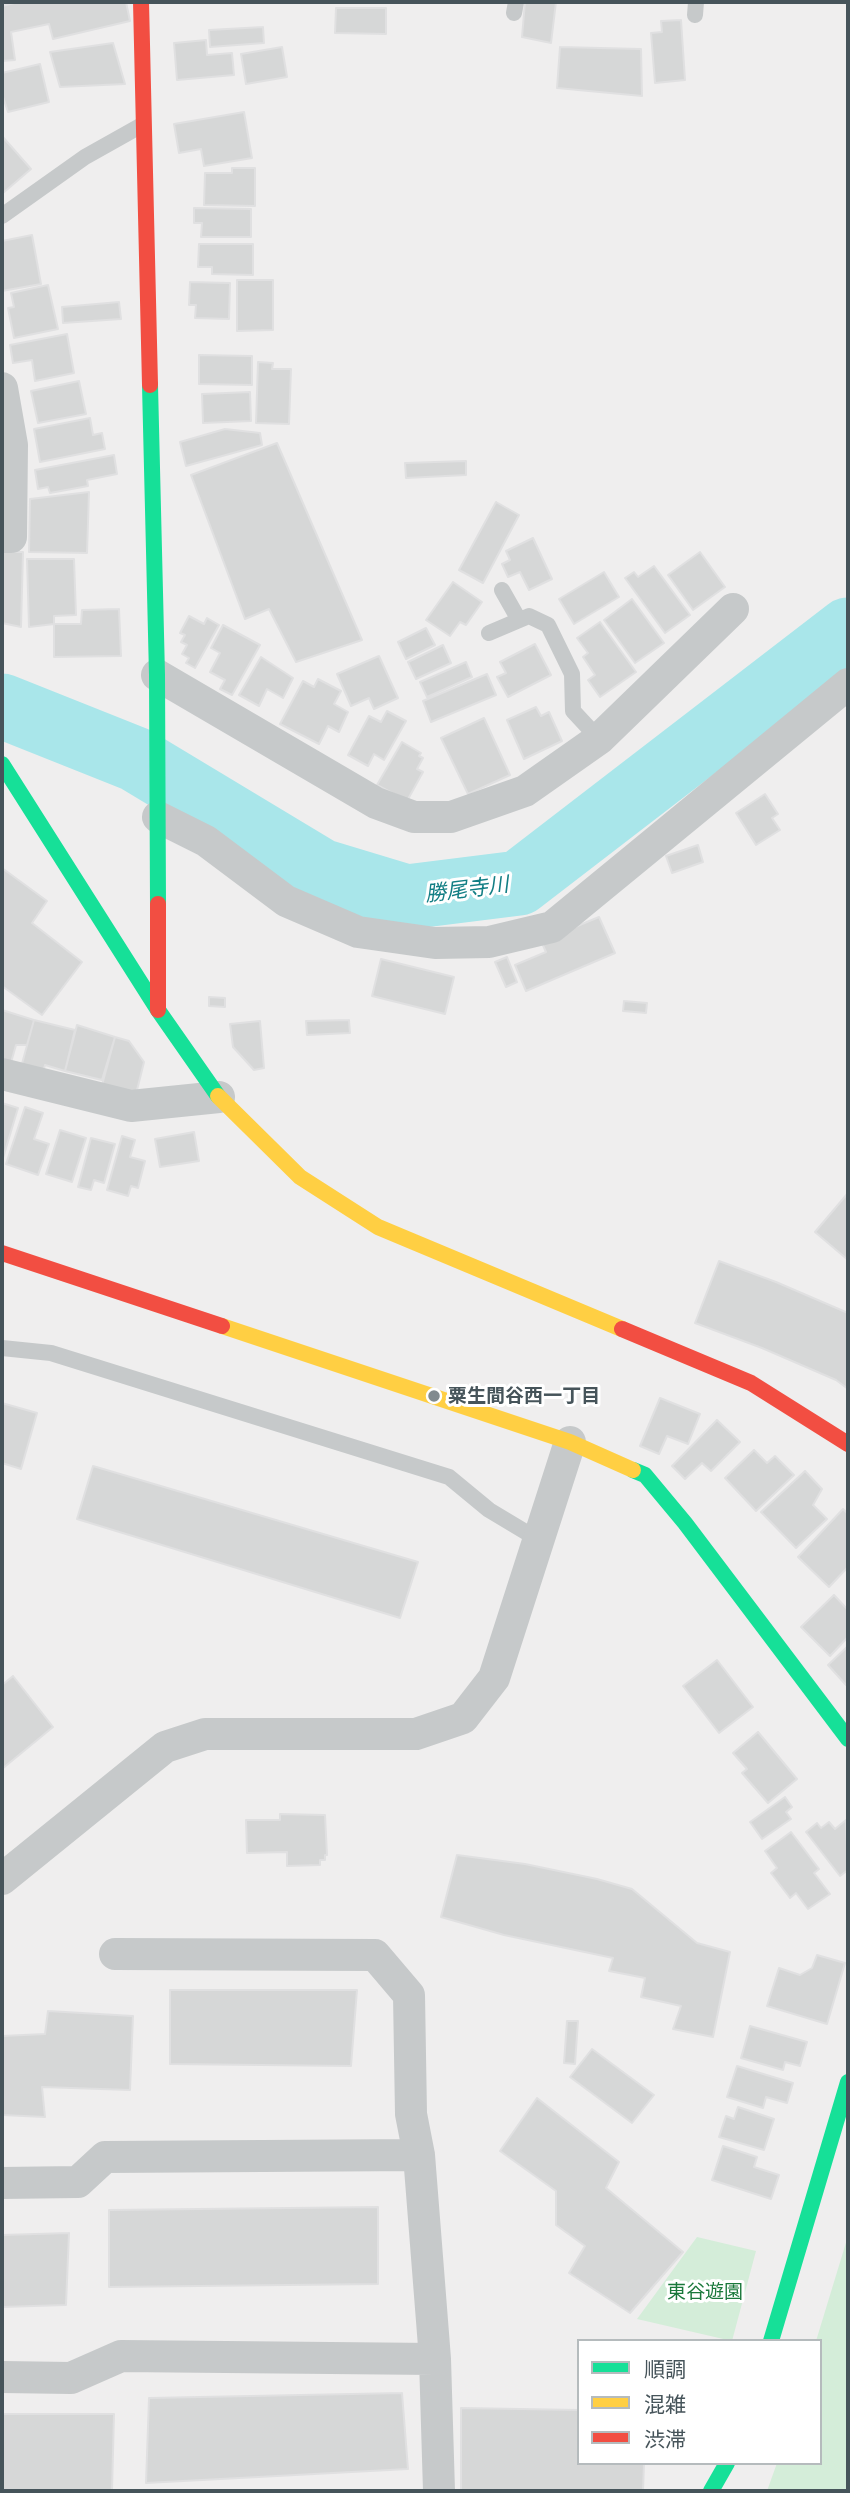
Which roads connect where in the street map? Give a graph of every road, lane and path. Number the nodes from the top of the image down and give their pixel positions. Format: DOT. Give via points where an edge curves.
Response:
graph roads {
  1 [pos="141,2"];
  2 [pos="144,123"];
  3 [pos="2,216"];
  4 [pos="2,388"];
  5 [pos="2,537"];
  6 [pos="502,590"];
  7 [pos="733,609"];
  8 [pos="519,620"];
  9 [pos="489,633"];
  10 [pos="157,676"];
  11 [pos="848,684"];
  12 [pos="599,739"];
  13 [pos="2,764"];
  14 [pos="158,817"];
  15 [pos="158,1010"];
  16 [pos="2,1074"];
  17 [pos="219,1097"];
  18 [pos="2,1253"];
  19 [pos="2,1348"];
  20 [pos="570,1442"];
  21 [pos="848,1444"];
  22 [pos="539,1540"];
  23 [pos="848,1739"];
  24 [pos="2,1879"];
  25 [pos="115,1954"];
  26 [pos="848,2082"];
  27 [pos="419,2155"];
  28 [pos="2,2183"];
  29 [pos="772,2339"];
  30 [pos="435,2359"];
  31 [pos="2,2377"];
  32 [pos="726,2465"];
  33 [pos="439,2491"];
  34 [pos="711,2491"];
  1 -- 2 [label="street"];
  2 -- 3 [label="lane" via="85,157"];
  2 -- 10 [label="street"];
  4 -- 5 [label="street" via="12,444 10,537"];
  6 -- 8 [label="lane"];
  7 -- 12 [label="street"];
  8 -- 9 [label="lane"];
  8 -- 12 [label="lane" via="529,616 548,625 572,674 573,711"];
  10 -- 12 [label="street" via="376,803 414,817 451,817 525,791"];
  10 -- 14 [label="street"];
  11 -- 14 [label="street" via="552,928 489,943 435,943 358,932 286,901 206,841"];
  13 -- 15 [label="street"];
  14 -- 15 [label="street"];
  15 -- 17 [label="street"];
  16 -- 17 [label="street" via="131,1107"];
  17 -- 21 [label="street" via="300,1177 378,1227 751,1382"];
  18 -- 20 [label="street"];
  19 -- 22 [label="lane" via="51,1353 449,1476 489,1510"];
  20 -- 22 [label="street"];
  20 -- 23 [label="street" via="645,1475"];
  22 -- 24 [label="street" via="494,1678 463,1718 416,1734 205,1734 165,1747"];
  25 -- 27 [label="street" via="375,1955 409,1995 411,2114"];
  26 -- 29 [label="street"];
  27 -- 28 [label="street" via="106,2157 78,2182"];
  27 -- 30 [label="street"];
  30 -- 31 [label="street" via="121,2356 71,2378"];
  30 -- 33 [label="street"];
  32 -- 34 [label="street"];
}
